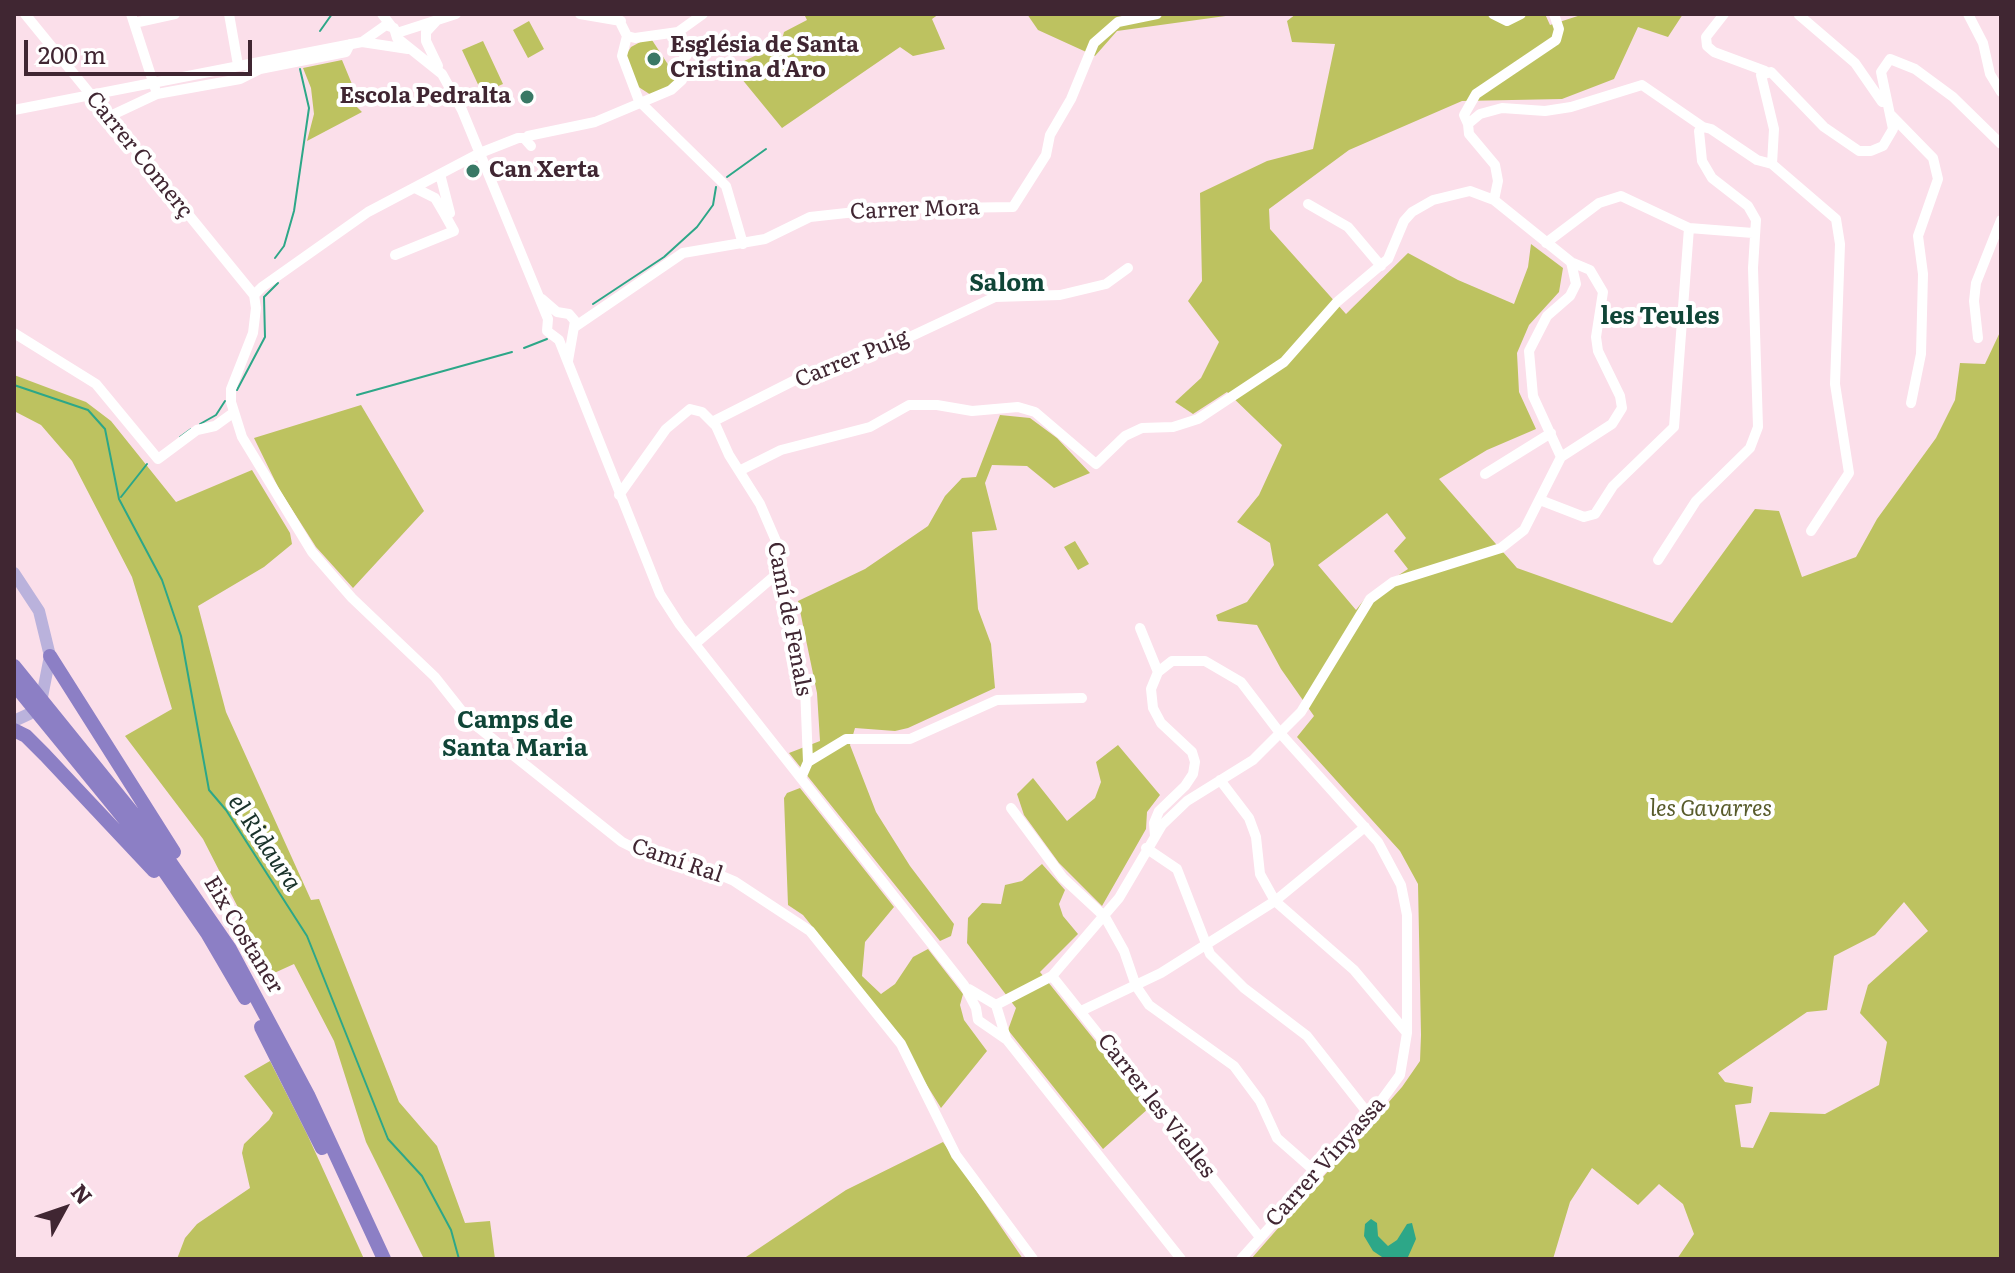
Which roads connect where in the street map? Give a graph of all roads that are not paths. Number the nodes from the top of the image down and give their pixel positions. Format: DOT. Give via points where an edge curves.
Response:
graph roads {
  1 [pos="25,14"];
  2 [pos="175,14"];
  3 [pos="229,14"];
  4 [pos="382,14"];
  5 [pos="456,14"];
  6 [pos="580,14"];
  7 [pos="703,14"];
  8 [pos="1157,14"];
  9 [pos="1493,14"];
  10 [pos="1521,14"];
  11 [pos="1554,14"];
  12 [pos="1724,14"];
  13 [pos="1968,14"];
  14 [pos="1799,15"];
  15 [pos="617,17"];
  16 [pos="132,18"];
  17 [pos="438,19"];
  18 [pos="377,30"];
  19 [pos="678,32"];
  20 [pos="650,35"];
  21 [pos="395,36"];
  22 [pos="627,36"];
  23 [pos="356,43"];
  24 [pos="379,46"];
  25 [pos="285,60"];
  26 [pos="238,65"];
  27 [pos="1765,71"];
  28 [pos="442,74"];
  29 [pos="154,82"];
  30 [pos="2001,92"];
  31 [pos="89,94"];
  32 [pos="157,94"];
  33 [pos="639,101"];
  34 [pos="14,110"];
  35 [pos="1889,112"];
  36 [pos="108,117"];
  37 [pos="1468,124"];
  38 [pos="1703,127"];
  39 [pos="2001,144"];
  40 [pos="480,153"];
  41 [pos="1772,164"];
  42 [pos="440,174"];
  43 [pos="415,188"];
  44 [pos="1494,200"];
  45 [pos="1308,204"];
  46 [pos="445,215"];
  47 [pos="2001,220"];
  48 [pos="1689,228"];
  49 [pos="1753,233"];
  50 [pos="1546,243"];
  51 [pos="743,244"];
  52 [pos="395,255"];
  53 [pos="1571,262"];
  54 [pos="1381,266"];
  55 [pos="1128,268"];
  56 [pos="254,295"];
  57 [pos="552,315"];
  58 [pos="571,315"];
  59 [pos="588,317"];
  60 [pos="576,326"];
  61 [pos="14,333"];
  62 [pos="1978,338"];
  63 [pos="564,339"];
  64 [pos="1911,403"];
  65 [pos="233,413"];
  66 [pos="712,422"];
  67 [pos="1551,433"];
  68 [pos="1561,457"];
  69 [pos="739,471"];
  70 [pos="1485,474"];
  71 [pos="619,495"];
  72 [pos="1540,500"];
  73 [pos="1811,531"];
  74 [pos="1658,560"];
  75 [pos="779,572"];
  76 [pos="14,573"];
  77 [pos="1140,628"];
  78 [pos="695,644"];
  79 [pos="50,656"];
  80 [pos="14,666"];
  81 [pos="1158,672"];
  82 [pos="14,684"];
  83 [pos="1082,698"];
  84 [pos="14,721"];
  85 [pos="54,722"];
  86 [pos="14,730"];
  87 [pos="1280,733"];
  88 [pos="808,762"];
  89 [pos="801,778"];
  90 [pos="1220,780"];
  91 [pos="1011,808"];
  92 [pos="1365,827"];
  93 [pos="1155,836"];
  94 [pos="1146,848"];
  95 [pos="1275,901"];
  96 [pos="1105,917"];
  97 [pos="211,929"];
  98 [pos="1204,944"];
  99 [pos="1052,976"];
  100 [pos="1136,986"];
  101 [pos="980,1005"];
  102 [pos="996,1005"];
  103 [pos="1081,1011"];
  104 [pos="994,1022"];
  105 [pos="1407,1033"];
  106 [pos="1370,1116"];
  107 [pos="1318,1174"];
  108 [pos="1259,1236"];
  109 [pos="1241,1256"];
  110 [pos="376,1259"];
  111 [pos="384,1259"];
  112 [pos="1033,1259"];
  113 [pos="1181,1259"];
  1 -- 31 [label="street, Carrer Comerç"];
  2 -- 16 [label="street"];
  3 -- 26 [label="street"];
  4 -- 18 [label="street"];
  4 -- 21 [label="street"];
  5 -- 17 [label="street"];
  6 -- 15 [label="street"];
  7 -- 19 [label="street"];
  8 -- 51 [label="street, Carrer Mora" via="1118,22 1094,43 1050,135 1046,155 1013,207 826,213"];
  9 -- 10 [label="street" via="1507,21"];
  11 -- 37 [label="street" via="1556,40 1476,94 1464,115"];
  12 -- 27 [label="street" via="1706,37 1707,46"];
  13 -- 30 [label="street"];
  14 -- 35 [label="street" via="1855,63"];
  15 -- 20 [label="street" via="631,30"];
  15 -- 22 [label="street"];
  16 -- 29 [label="street"];
  17 -- 21 [label="street"];
  17 -- 28 [label="street" via="426,32 426,41"];
  18 -- 21 [label="street"];
  18 -- 23 [label="street"];
  18 -- 24 [label="street"];
  19 -- 20 [label="street"];
  19 -- 33 [label="street" via="687,55 681,62 682,80 661,97"];
  20 -- 22 [label="street"];
  21 -- 24 [label="street"];
  21 -- 28 [label="street"];
  22 -- 33 [label="street" via="622,56"];
  23 -- 24 [label="street"];
  23 -- 25 [label="street" via="346,52"];
  25 -- 26 [label="street"];
  25 -- 32 [label="street" via="240,79"];
  26 -- 29 [label="street"];
  27 -- 35 [label="street" via="1781,78 1811,116 1859,151 1871,151 1890,137"];
  27 -- 41 [label="street" via="1762,82 1774,129"];
  28 -- 40 [label="street"];
  29 -- 31 [label="street"];
  29 -- 32 [label="street"];
  31 -- 34 [label="street"];
  31 -- 36 [label="street, Carrer Comerç"];
  32 -- 36 [label="street"];
  33 -- 40 [label="street" via="595,122 529,141 518,138"];
  33 -- 51 [label="street" via="726,186"];
  35 -- 39 [label="street" via="1881,72 1890,59 1915,69 1953,97"];
  35 -- 64 [label="street" via="1933,158 1938,179 1918,236 1923,274 1921,354"];
  36 -- 56 [label="street, Carrer Comerç"];
  37 -- 38 [label="street" via="1490,110 1571,107 1642,85"];
  37 -- 44 [label="street" via="1475,144 1495,165"];
  38 -- 41 [label="street"];
  38 -- 49 [label="street" via="1698,143 1702,161 1712,178 1748,206 1756,220"];
  40 -- 42 [label="street"];
  40 -- 57 [label="street"];
  41 -- 73 [label="street" via="1836,219 1840,244 1835,384 1849,473"];
  42 -- 43 [label="street"];
  42 -- 46 [label="street" via="450,213"];
  43 -- 46 [label="street" via="435,198"];
  43 -- 56 [label="street" via="368,212 277,273"];
  44 -- 50 [label="street"];
  44 -- 54 [label="street" via="1470,191 1420,207 1404,221"];
  45 -- 54 [label="street" via="1348,227"];
  46 -- 52 [label="street" via="454,231"];
  47 -- 62 [label="street" via="1976,283"];
  48 -- 49 [label="street"];
  48 -- 50 [label="street" via="1634,200 1609,197"];
  48 -- 72 [label="street" via="1674,427 1613,486 1595,514 1584,517"];
  49 -- 74 [label="street" via="1756,437 1696,501"];
  50 -- 53 [label="street"];
  51 -- 59 [label="street, Carrer Mora" via="683,253"];
  53 -- 67 [label="street" via="1576,284 1547,316 1529,351 1533,396"];
  53 -- 68 [label="street" via="1590,270 1603,292 1598,351 1622,408 1612,424"];
  54 -- 69 [label="street" via="1343,296 1284,362 1198,419 1125,436 1096,464 1035,412 1018,407 972,411 909,405 870,427 781,450"];
  55 -- 66 [label="street, Carrer Puig" via="1106,284 1060,295 995,297 867,357 811,372"];
  56 -- 65 [label="street" via="256,319 231,389"];
  57 -- 58 [label="street"];
  57 -- 63 [label="street" via="548,334"];
  58 -- 59 [label="street"];
  58 -- 60 [label="street"];
  59 -- 60 [label="street, Carrer Mora"];
  60 -- 63 [label="street"];
  61 -- 65 [label="street" via="96,384 158,459 197,430 215,426"];
  63 -- 71 [label="street" via="567,367"];
  65 -- 112 [label="street, Camí Ral" via="253,461 312,552 435,677 469,720 622,842 654,858 734,881 810,931 901,1044 956,1155"];
  66 -- 69 [label="street, Camí de Fenals"];
  66 -- 71 [label="street" via="690,409 666,429"];
  67 -- 68 [label="street"];
  67 -- 70 [label="street"];
  68 -- 72 [label="street"];
  69 -- 75 [label="street, Camí de Fenals" via="769,522"];
  71 -- 78 [label="street" via="660,594"];
  72 -- 87 [label="street" via="1516,539 1501,548 1393,582 1370,599 1301,712"];
  75 -- 78 [label="street"];
  75 -- 88 [label="street, Camí de Fenals" via="805,687"];
  76 -- 79 [label="main road" via="39,611"];
  77 -- 81 [label="street"];
  78 -- 89 [label="street"];
  79 -- 84 [label="main road" via="41,702"];
  79 -- 97 [label="highway" via="202,896"];
  80 -- 85 [label="highway, Eix Costaner"];
  81 -- 87 [label="street, Carrer Vinyassa" via="1172,661 1188,658 1225,669"];
  81 -- 93 [label="street" via="1151,689 1153,708 1195,762 1185,786 1159,811"];
  82 -- 85 [label="highway, Eix Costaner"];
  83 -- 88 [label="street" via="997,700 910,739 846,739"];
  85 -- 97 [label="highway, Eix Costaner" via="157,843"];
  86 -- 97 [label="highway" via="45,755"];
  87 -- 90 [label="street" via="1253,760"];
  87 -- 92 [label="street, Carrer Vinyassa"];
  88 -- 89 [label="street, Camí de Fenals"];
  89 -- 101 [label="street"];
  90 -- 93 [label="street" via="1187,801"];
  90 -- 95 [label="street" via="1249,818 1260,874"];
  91 -- 96 [label="street" via="1063,878"];
  92 -- 95 [label="street"];
  92 -- 105 [label="street, Carrer Vinyassa" via="1390,859 1404,900"];
  93 -- 94 [label="street"];
  94 -- 96 [label="street"];
  94 -- 98 [label="street" via="1177,869"];
  95 -- 98 [label="street"];
  95 -- 105 [label="street" via="1354,970"];
  96 -- 99 [label="street"];
  96 -- 100 [label="street"];
  97 -- 110 [label="highway, Eix Costaner"];
  97 -- 111 [label="highway, Eix Costaner" via="308,1095"];
  98 -- 100 [label="street"];
  98 -- 106 [label="street" via="1244,988 1307,1036"];
  99 -- 102 [label="street"];
  99 -- 103 [label="street, Carrer les Vielles"];
  100 -- 103 [label="street"];
  100 -- 107 [label="street" via="1164,1018 1234,1066 1260,1101 1277,1138"];
  101 -- 102 [label="street"];
  101 -- 104 [label="street" via="978,1020"];
  102 -- 104 [label="street"];
  103 -- 108 [label="street, Carrer les Vielles"];
  104 -- 113 [label="street"];
  105 -- 106 [label="street, Carrer Vinyassa" via="1400,1075"];
  106 -- 107 [label="street, Carrer Vinyassa"];
  107 -- 108 [label="street, Carrer Vinyassa"];
  108 -- 109 [label="street, Carrer Vinyassa"];
}
